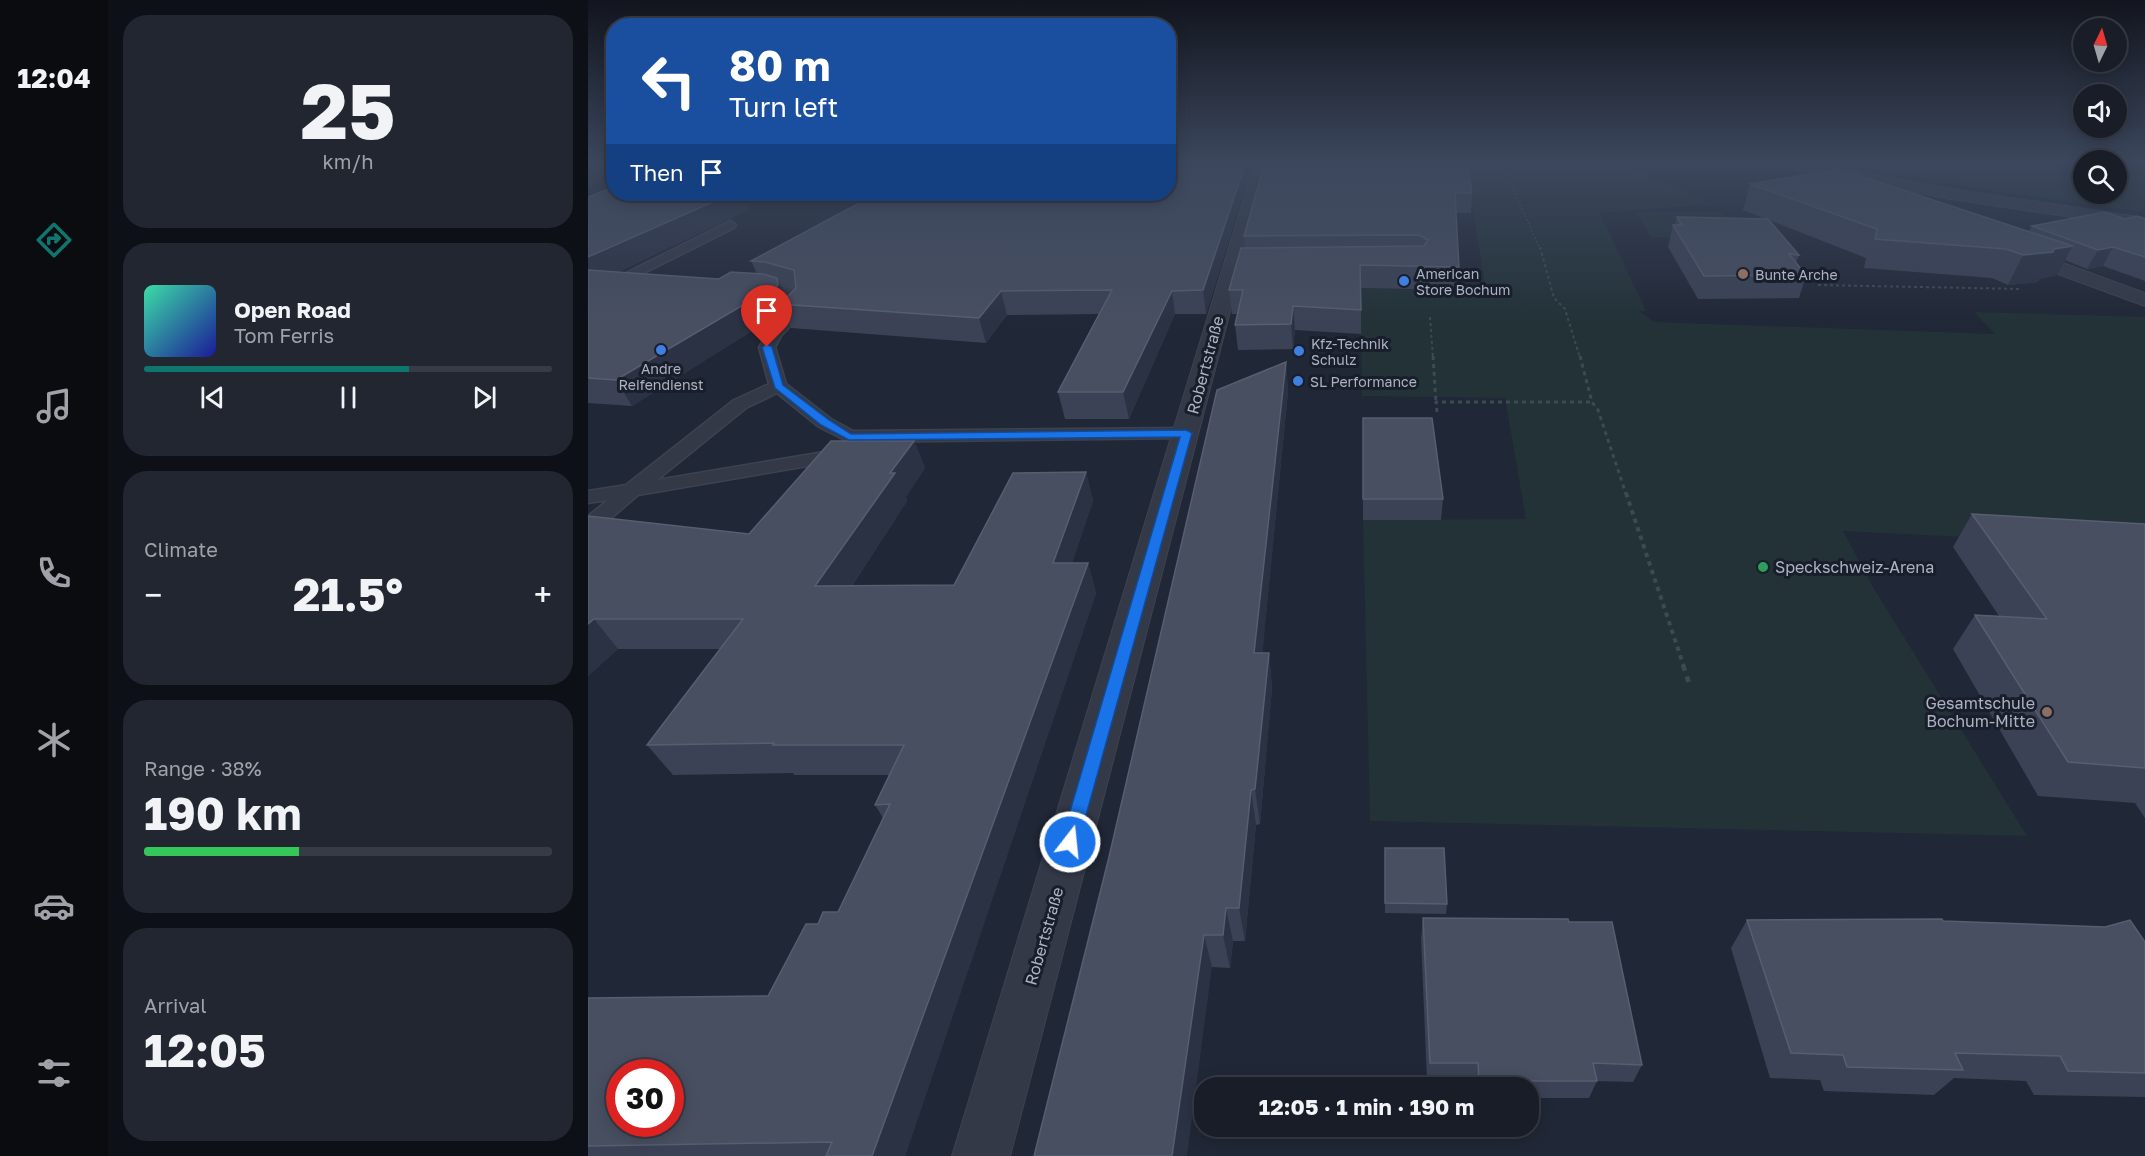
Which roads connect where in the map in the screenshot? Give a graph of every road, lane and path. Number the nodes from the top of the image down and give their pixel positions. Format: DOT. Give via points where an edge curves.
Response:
graph roads {
  1 [pos="1250,216"];
  2 [pos="1526,216"];
  3 [pos="2096,216"];
  4 [pos="2145,222"];
  5 [pos="730,225"];
  6 [pos="2002,246"];
  7 [pos="651,283"];
  8 [pos="1818,285"];
  9 [pos="741,289"];
  10 [pos="2030,289"];
  11 [pos="2145,300"];
  12 [pos="1430,317"];
  13 [pos="778,386"];
  14 [pos="1436,402"];
  15 [pos="1592,402"];
  16 [pos="1437,412"];
  17 [pos="1186,433"];
  18 [pos="849,437"];
  19 [pos="632,489"];
  20 [pos="588,497"];
  21 [pos="588,527"];
  22 [pos="1690,686"];
  23 [pos="981,1156"];
  1 -- 17 [label="street, Robertstraße" via="1239,264"];
  2 -- 15 [label="path" via="1538,241 1554,298 1565,309"];
  3 -- 4 [label="street"];
  5 -- 7 [label="lane" via="617,281"];
  6 -- 11 [label="street"];
  8 -- 10 [label="path"];
  9 -- 13 [label="lane" via="798,297 798,310 767,347"];
  12 -- 14 [label="path"];
  13 -- 18 [label="lane"];
  13 -- 19 [label="lane" via="740,404"];
  14 -- 15 [label="path"];
  14 -- 16 [label="path"];
  15 -- 22 [label="path" via="1598,410"];
  17 -- 18 [label="lane"];
  17 -- 23 [label="street, Robertstraße"];
  18 -- 19 [label="lane" via="830,457"];
  19 -- 20 [label="lane"];
  19 -- 21 [label="lane"];
}
